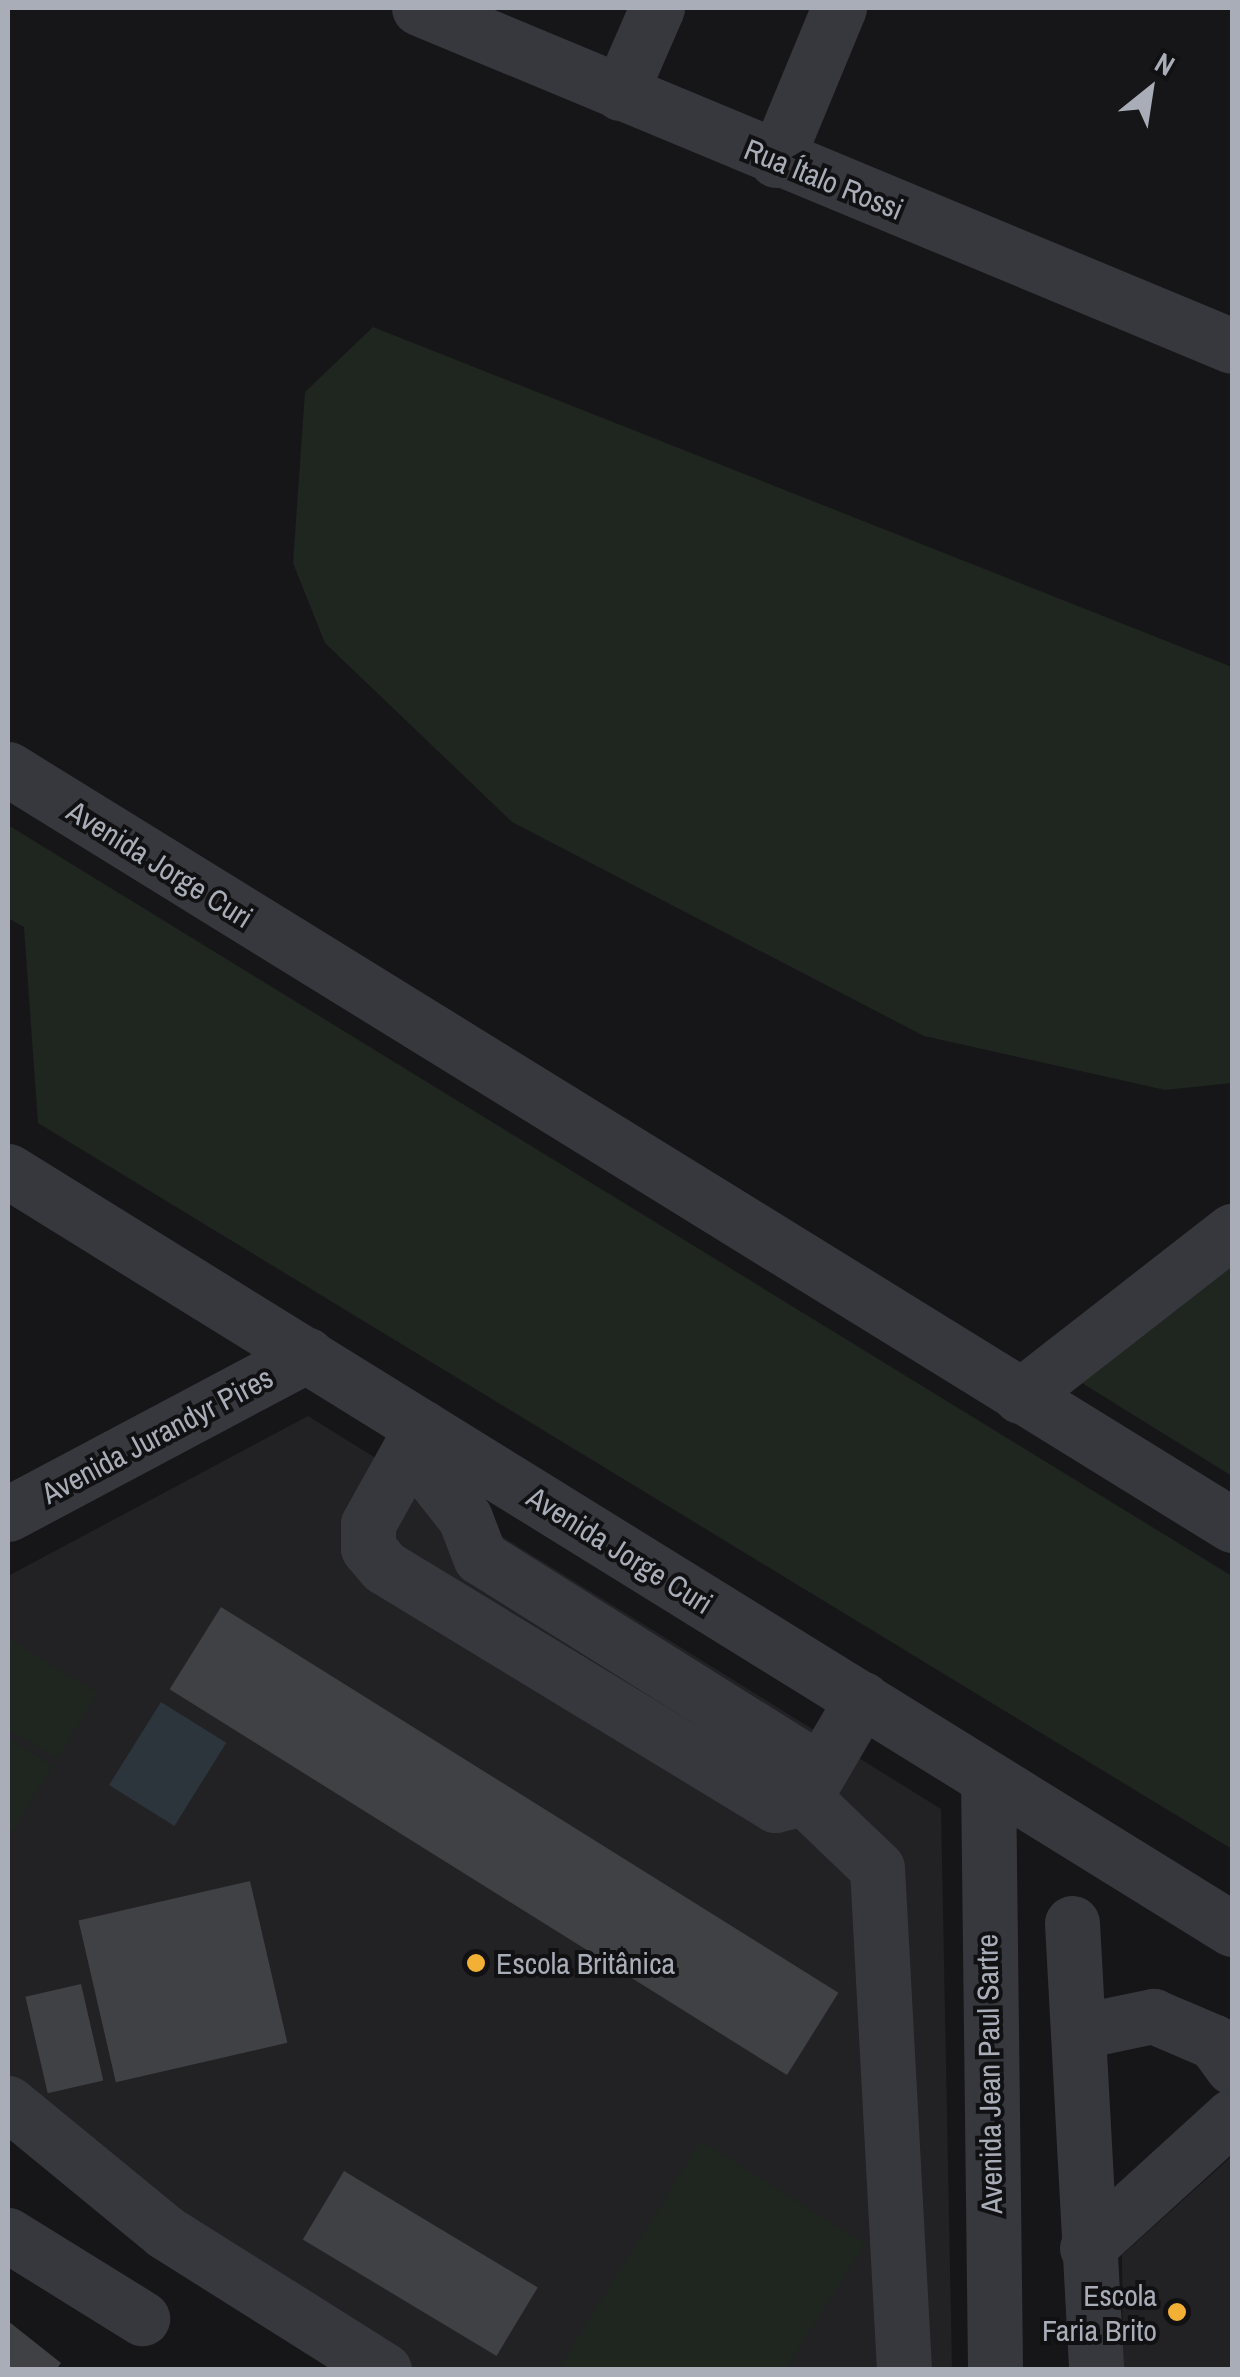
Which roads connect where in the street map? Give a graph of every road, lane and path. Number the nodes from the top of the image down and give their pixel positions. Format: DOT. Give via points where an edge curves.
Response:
graph roads {
  1 [pos="418,8"];
  2 [pos="657,8"];
  3 [pos="839,8"];
  4 [pos="620,93"];
  5 [pos="776,160"];
  6 [pos="1232,346"];
  7 [pos="8,769"];
  8 [pos="8,1171"];
  9 [pos="1232,1232"];
  10 [pos="308,1356"];
  11 [pos="1020,1396"];
  12 [pos="416,1438"];
  13 [pos="8,1514"];
  14 [pos="1232,1525"];
  15 [pos="862,1699"];
  16 [pos="988,1778"];
  17 [pos="812,1784"];
  18 [pos="1072,1923"];
  19 [pos="1232,1929"];
  20 [pos="1081,2032"];
  21 [pos="1232,2067"];
  22 [pos="8,2103"];
  23 [pos="1232,2116"];
  24 [pos="8,2236"];
  25 [pos="1087,2248"];
  26 [pos="142,2318"];
  27 [pos="384,2370"];
  28 [pos="904,2370"];
  29 [pos="995,2370"];
  30 [pos="1096,2370"];
  1 -- 4 [label="street, Rua Ítalo Rossi"];
  2 -- 4 [label="street"];
  3 -- 5 [label="street"];
  4 -- 5 [label="street, Rua Ítalo Rossi"];
  5 -- 6 [label="street, Rua Ítalo Rossi"];
  7 -- 11 [label="street, Avenida Jorge Curi"];
  8 -- 10 [label="street, Avenida Jorge Curi"];
  9 -- 11 [label="street"];
  10 -- 12 [label="street, Avenida Jorge Curi"];
  10 -- 13 [label="street, Avenida Jurandyr Pires"];
  11 -- 14 [label="street, Avenida Jorge Curi"];
  12 -- 15 [label="street, Avenida Jorge Curi"];
  12 -- 17 [label="street" via="465,1518 480,1557"];
  12 -- 17 [label="street" via="368,1524 368,1548 384,1567 753,1794 775,1804"];
  15 -- 16 [label="street, Avenida Jorge Curi"];
  15 -- 17 [label="street"];
  16 -- 19 [label="street, Avenida Jorge Curi"];
  16 -- 29 [label="street, Avenida Jean Paul Sartre"];
  17 -- 28 [label="street" via="877,1868"];
  18 -- 20 [label="street"];
  20 -- 21 [label="street" via="1153,2016 1214,2042"];
  20 -- 25 [label="street"];
  22 -- 27 [label="street" via="165,2232"];
  23 -- 25 [label="street"];
  24 -- 26 [label="street"];
  25 -- 30 [label="street"];
}
